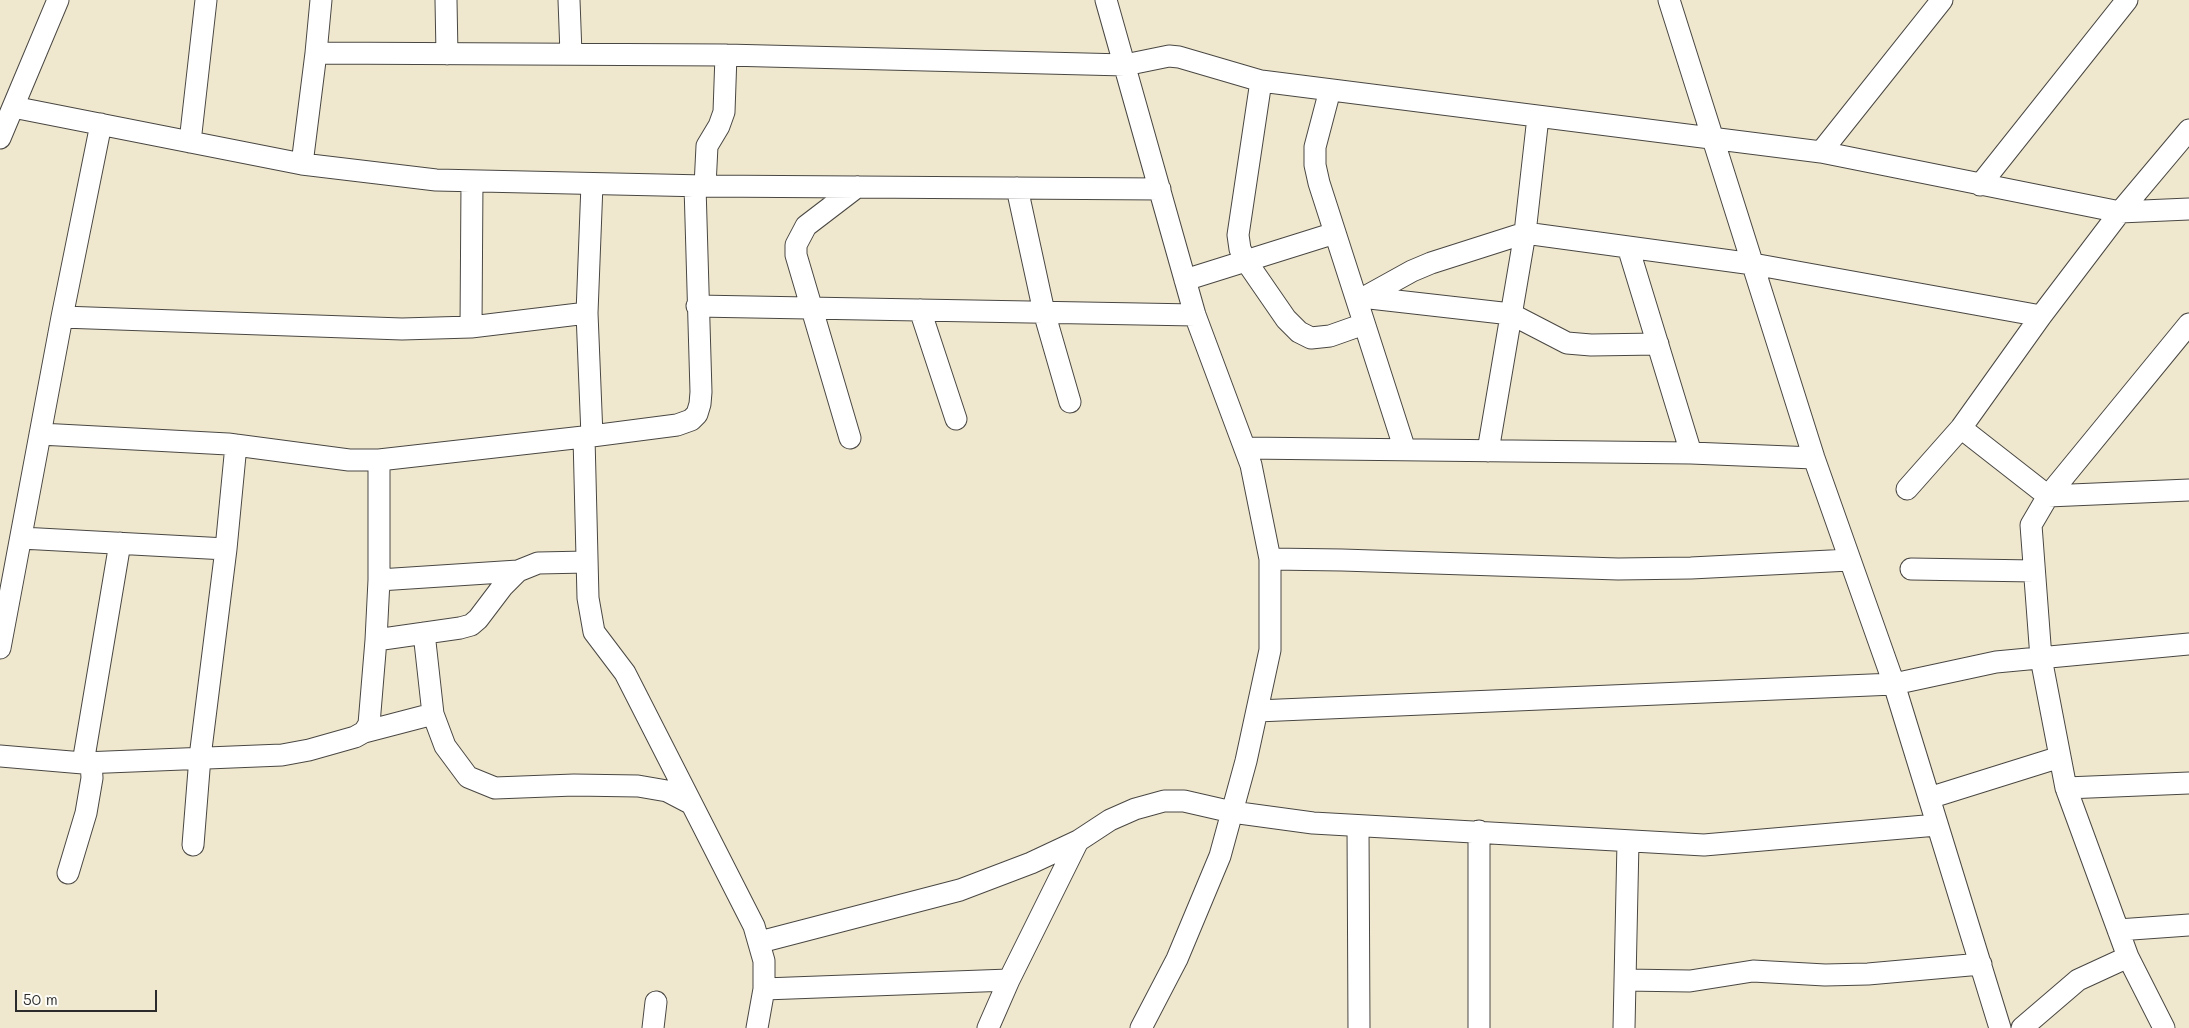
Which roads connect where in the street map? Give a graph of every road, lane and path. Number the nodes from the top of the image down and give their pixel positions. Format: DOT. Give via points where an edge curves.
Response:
graph roads {
  1 [pos="58,0"];
  2 [pos="206,0"];
  3 [pos="321,0"];
  4 [pos="446,0"];
  5 [pos="569,0"];
  6 [pos="1106,0"];
  7 [pos="1669,0"];
  8 [pos="1942,0"];
  9 [pos="2128,0"];
  10 [pos="316,54"];
  11 [pos="447,54"];
  12 [pos="571,54"];
  13 [pos="726,55"];
  14 [pos="1125,65"];
  15 [pos="1261,81"];
  16 [pos="1330,90"];
  17 [pos="13,107"];
  18 [pos="1538,116"];
  19 [pos="101,124"];
  20 [pos="2189,130"];
  21 [pos="0,138"];
  22 [pos="1711,138"];
  23 [pos="190,142"];
  24 [pos="1821,152"];
  25 [pos="302,164"];
  26 [pos="472,181"];
  27 [pos="592,184"];
  28 [pos="1980,185"];
  29 [pos="700,186"];
  30 [pos="857,187"];
  31 [pos="1017,188"];
  32 [pos="1160,189"];
  33 [pos="2189,209"];
  34 [pos="2120,212"];
  35 [pos="1335,233"];
  36 [pos="1525,233"];
  37 [pos="1628,247"];
  38 [pos="1246,261"];
  39 [pos="1753,264"];
  40 [pos="1185,280"];
  41 [pos="1360,297"];
  42 [pos="697,306"];
  43 [pos="812,308"];
  44 [pos="920,310"];
  45 [pos="1044,312"];
  46 [pos="587,313"];
  47 [pos="1510,314"];
  48 [pos="1195,315"];
  49 [pos="2041,316"];
  50 [pos="62,317"];
  51 [pos="1364,324"];
  52 [pos="2189,324"];
  53 [pos="471,327"];
  54 [pos="1658,344"];
  55 [pos="1070,402"];
  56 [pos="956,419"];
  57 [pos="1961,428"];
  58 [pos="40,434"];
  59 [pos="588,437"];
  60 [pos="850,438"];
  61 [pos="236,445"];
  62 [pos="1245,448"];
  63 [pos="1405,450"];
  64 [pos="1488,451"];
  65 [pos="1691,453"];
  66 [pos="1814,458"];
  67 [pos="379,460"];
  68 [pos="1907,489"];
  69 [pos="2189,490"];
  70 [pos="2048,496"];
  71 [pos="21,538"];
  72 [pos="120,543"];
  73 [pos="226,549"];
  74 [pos="1270,560"];
  75 [pos="1850,560"];
  76 [pos="587,562"];
  77 [pos="1911,569"];
  78 [pos="518,570"];
  79 [pos="2034,572"];
  80 [pos="378,580"];
  81 [pos="424,633"];
  82 [pos="376,640"];
  83 [pos="2189,644"];
  84 [pos="0,648"];
  85 [pos="2041,658"];
  86 [pos="1894,684"];
  87 [pos="1257,711"];
  88 [pos="433,714"];
  89 [pos="364,732"];
  90 [pos="0,756"];
  91 [pos="200,757"];
  92 [pos="2060,757"];
  93 [pos="87,762"];
  94 [pos="2189,784"];
  95 [pos="2066,788"];
  96 [pos="1929,798"];
  97 [pos="690,803"];
  98 [pos="1232,812"];
  99 [pos="1937,825"];
  100 [pos="1358,826"];
  101 [pos="1479,831"];
  102 [pos="1078,842"];
  103 [pos="1628,842"];
  104 [pos="193,845"];
  105 [pos="68,873"];
  106 [pos="2189,925"];
  107 [pos="2118,930"];
  108 [pos="760,942"];
  109 [pos="2128,957"];
  110 [pos="1980,964"];
  111 [pos="1009,980"];
  112 [pos="1625,980"];
  113 [pos="764,989"];
  114 [pos="656,1002"];
  115 [pos="652,1028"];
  116 [pos="757,1028"];
  117 [pos="988,1028"];
  118 [pos="1141,1028"];
  119 [pos="1359,1028"];
  120 [pos="1479,1028"];
  121 [pos="1624,1028"];
  122 [pos="2000,1028"];
  123 [pos="2022,1028"];
  124 [pos="2164,1028"];
  1 -- 17 [label="street"];
  2 -- 23 [label="street"];
  3 -- 10 [label="street"];
  4 -- 11 [label="street"];
  5 -- 12 [label="street"];
  6 -- 14 [label="street"];
  7 -- 22 [label="street"];
  8 -- 24 [label="street"];
  9 -- 28 [label="street"];
  10 -- 11 [label="street"];
  10 -- 25 [label="street"];
  11 -- 12 [label="street"];
  12 -- 13 [label="street"];
  13 -- 14 [label="street"];
  13 -- 29 [label="street" via="724,112 707,146"];
  14 -- 15 [label="street" via="1179,57"];
  14 -- 32 [label="street"];
  15 -- 16 [label="street"];
  15 -- 38 [label="street" via="1238,235"];
  16 -- 18 [label="street"];
  16 -- 35 [label="street" via="1315,147 1315,165"];
  17 -- 19 [label="street"];
  17 -- 21 [label="street"];
  18 -- 22 [label="street"];
  18 -- 36 [label="street"];
  19 -- 23 [label="street"];
  19 -- 50 [label="street"];
  20 -- 34 [label="street"];
  22 -- 24 [label="street"];
  22 -- 39 [label="street"];
  23 -- 25 [label="street"];
  24 -- 28 [label="street"];
  25 -- 26 [label="street" via="436,180"];
  26 -- 27 [label="street"];
  26 -- 53 [label="street"];
  27 -- 29 [label="street"];
  27 -- 46 [label="street"];
  28 -- 34 [label="street"];
  29 -- 30 [label="street"];
  29 -- 42 [label="street"];
  30 -- 31 [label="street"];
  30 -- 43 [label="street" via="806,226 799,236 796,255"];
  31 -- 32 [label="street"];
  31 -- 45 [label="street"];
  32 -- 40 [label="street"];
  33 -- 34 [label="street"];
  34 -- 49 [label="street"];
  35 -- 38 [label="street"];
  35 -- 41 [label="street"];
  36 -- 37 [label="street"];
  36 -- 41 [label="street" via="1431,263"];
  36 -- 47 [label="street"];
  37 -- 39 [label="street"];
  37 -- 54 [label="street"];
  38 -- 40 [label="street"];
  38 -- 51 [label="street" via="1286,319 1299,332 1312,338 1330,336"];
  39 -- 49 [label="street"];
  39 -- 66 [label="street"];
  40 -- 48 [label="street"];
  41 -- 47 [label="street"];
  41 -- 51 [label="street"];
  42 -- 43 [label="street"];
  42 -- 59 [label="street" via="701,392 697,414 691,420 676,425"];
  43 -- 44 [label="street"];
  43 -- 60 [label="street"];
  44 -- 45 [label="street"];
  44 -- 56 [label="street"];
  45 -- 48 [label="street"];
  45 -- 55 [label="street"];
  46 -- 53 [label="street"];
  46 -- 59 [label="street"];
  47 -- 54 [label="street" via="1567,343"];
  47 -- 64 [label="street"];
  48 -- 62 [label="street"];
  49 -- 57 [label="street"];
  50 -- 53 [label="street" via="402,329"];
  50 -- 58 [label="street"];
  51 -- 63 [label="street"];
  52 -- 70 [label="street"];
  54 -- 65 [label="street"];
  57 -- 68 [label="street"];
  57 -- 70 [label="street"];
  58 -- 61 [label="street"];
  58 -- 71 [label="street"];
  59 -- 67 [label="street"];
  59 -- 76 [label="street"];
  61 -- 67 [label="street" via="349,460"];
  61 -- 73 [label="street"];
  62 -- 63 [label="street"];
  62 -- 74 [label="street" via="1252,465"];
  63 -- 64 [label="street"];
  64 -- 65 [label="street"];
  65 -- 66 [label="street"];
  66 -- 75 [label="street"];
  67 -- 80 [label="street"];
  69 -- 70 [label="street"];
  70 -- 79 [label="street" via="2031,525"];
  71 -- 72 [label="street"];
  71 -- 84 [label="street"];
  72 -- 73 [label="street"];
  72 -- 93 [label="street"];
  73 -- 91 [label="street"];
  74 -- 75 [label="street" via="1618,569"];
  74 -- 87 [label="street" via="1270,650"];
  75 -- 86 [label="street"];
  76 -- 78 [label="street" via="538,563"];
  76 -- 97 [label="street" via="588,598 594,632 625,673"];
  77 -- 79 [label="street"];
  78 -- 80 [label="street"];
  78 -- 81 [label="street" via="471,625"];
  79 -- 85 [label="street"];
  80 -- 82 [label="street"];
  81 -- 82 [label="street"];
  81 -- 88 [label="street"];
  82 -- 89 [label="street" via="369,724"];
  83 -- 85 [label="street"];
  85 -- 86 [label="street" via="1996,662"];
  85 -- 92 [label="street"];
  86 -- 87 [label="street"];
  86 -- 96 [label="street"];
  87 -- 98 [label="street"];
  88 -- 89 [label="street"];
  88 -- 97 [label="street" via="445,746 468,777 480,784 495,788 638,786 667,791"];
  89 -- 91 [label="street" via="355,738 309,750"];
  90 -- 93 [label="street"];
  91 -- 93 [label="street"];
  91 -- 104 [label="street"];
  92 -- 95 [label="street"];
  92 -- 96 [label="street"];
  93 -- 105 [label="street" via="92,778 86,813"];
  94 -- 95 [label="street"];
  95 -- 107 [label="street"];
  96 -- 99 [label="street"];
  97 -- 108 [label="street"];
  98 -- 100 [label="street"];
  98 -- 102 [label="street" via="1184,800 1164,802 1135,809 1110,820"];
  98 -- 118 [label="street" via="1220,856 1177,959"];
  99 -- 103 [label="street" via="1704,845"];
  99 -- 110 [label="street"];
  100 -- 101 [label="street"];
  100 -- 119 [label="street"];
  101 -- 103 [label="street"];
  101 -- 120 [label="street"];
  102 -- 108 [label="street" via="960,890"];
  102 -- 111 [label="street"];
  103 -- 112 [label="street"];
  106 -- 107 [label="street"];
  107 -- 109 [label="street"];
  108 -- 113 [label="street"];
  109 -- 123 [label="street" via="2078,980"];
  109 -- 124 [label="street"];
  110 -- 112 [label="street" via="1868,974 1753,971 1690,981"];
  110 -- 122 [label="street"];
  111 -- 113 [label="street"];
  111 -- 117 [label="street"];
  112 -- 121 [label="street"];
  113 -- 116 [label="street"];
  114 -- 115 [label="street"];
}
